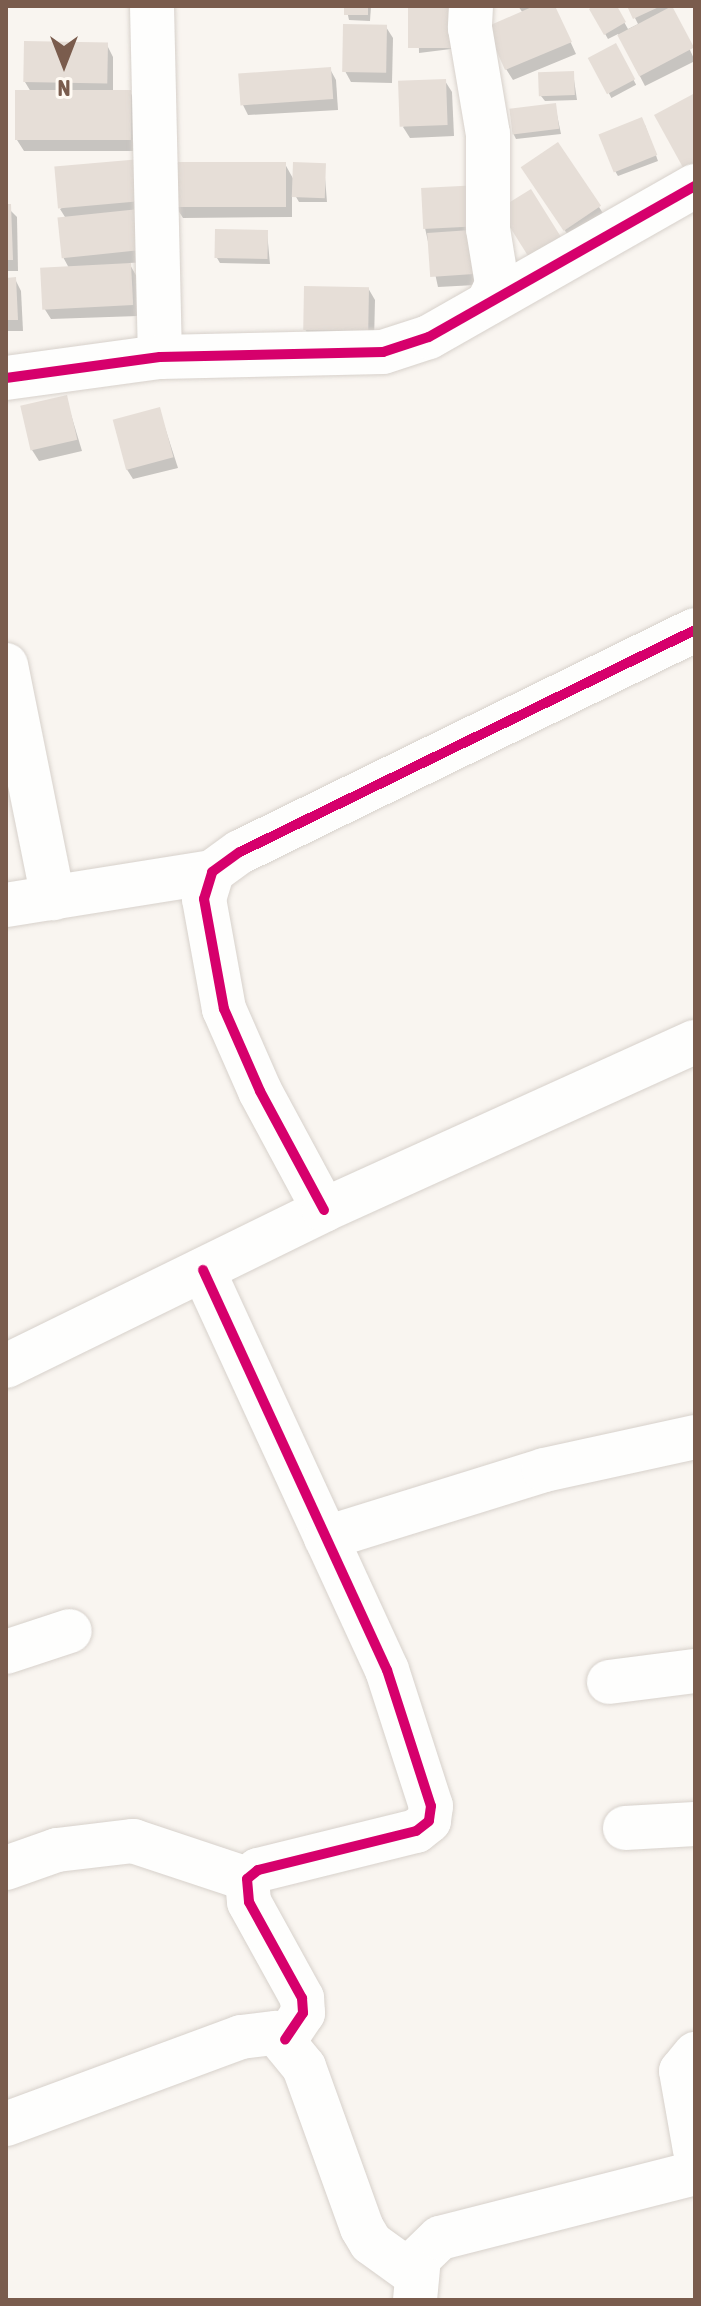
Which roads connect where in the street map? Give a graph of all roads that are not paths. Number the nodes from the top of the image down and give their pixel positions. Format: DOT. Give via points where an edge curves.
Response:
graph roads {
  1 [pos="152,6"];
  2 [pos="471,6"];
  3 [pos="695,186"];
  4 [pos="488,303"];
  5 [pos="160,357"];
  6 [pos="6,378"];
  7 [pos="695,630"];
  8 [pos="6,665"];
  9 [pos="212,872"];
  10 [pos="53,898"];
  11 [pos="6,905"];
  12 [pos="695,1042"];
  13 [pos="324,1210"];
  14 [pos="203,1270"];
  15 [pos="6,1366"];
  16 [pos="695,1437"];
  17 [pos="326,1538"];
  18 [pos="70,1631"];
  19 [pos="6,1652"];
  20 [pos="695,1671"];
  21 [pos="609,1682"];
  22 [pos="695,1824"];
  23 [pos="625,1828"];
  24 [pos="6,1868"];
  25 [pos="247,1879"];
  26 [pos="285,2040"];
  27 [pos="695,2054"];
  28 [pos="6,2124"];
  29 [pos="695,2150"];
  30 [pos="695,2173"];
  31 [pos="414,2287"];
  1 -- 5 [label="street"];
  2 -- 4 [label="street" via="488,134 488,229 497,284"];
  3 -- 4 [label="street"];
  4 -- 5 [label="street" via="429,337 383,352"];
  5 -- 6 [label="street"];
  7 -- 9 [label="street" via="240,852"];
  8 -- 10 [label="street"];
  9 -- 10 [label="street"];
  9 -- 13 [label="street" via="204,899 224,1009 260,1091"];
  10 -- 11 [label="street"];
  12 -- 13 [label="street"];
  13 -- 14 [label="street"];
  14 -- 15 [label="street"];
  14 -- 17 [label="street"];
  16 -- 17 [label="street" via="544,1470"];
  17 -- 25 [label="street" via="387,1670 432,1814 416,1831 258,1870"];
  18 -- 19 [label="street"];
  20 -- 21 [label="street"];
  22 -- 23 [label="street"];
  24 -- 25 [label="street" via="57,1850 133,1841"];
  25 -- 26 [label="street" via="249,1902 302,1998 303,2013"];
  26 -- 28 [label="street" via="276,2033 254,2033"];
  26 -- 31 [label="street" via="308,2078 362,2228"];
  27 -- 29 [label="street" via="681,2071"];
  30 -- 31 [label="street" via="440,2238 419,2258"];
}
